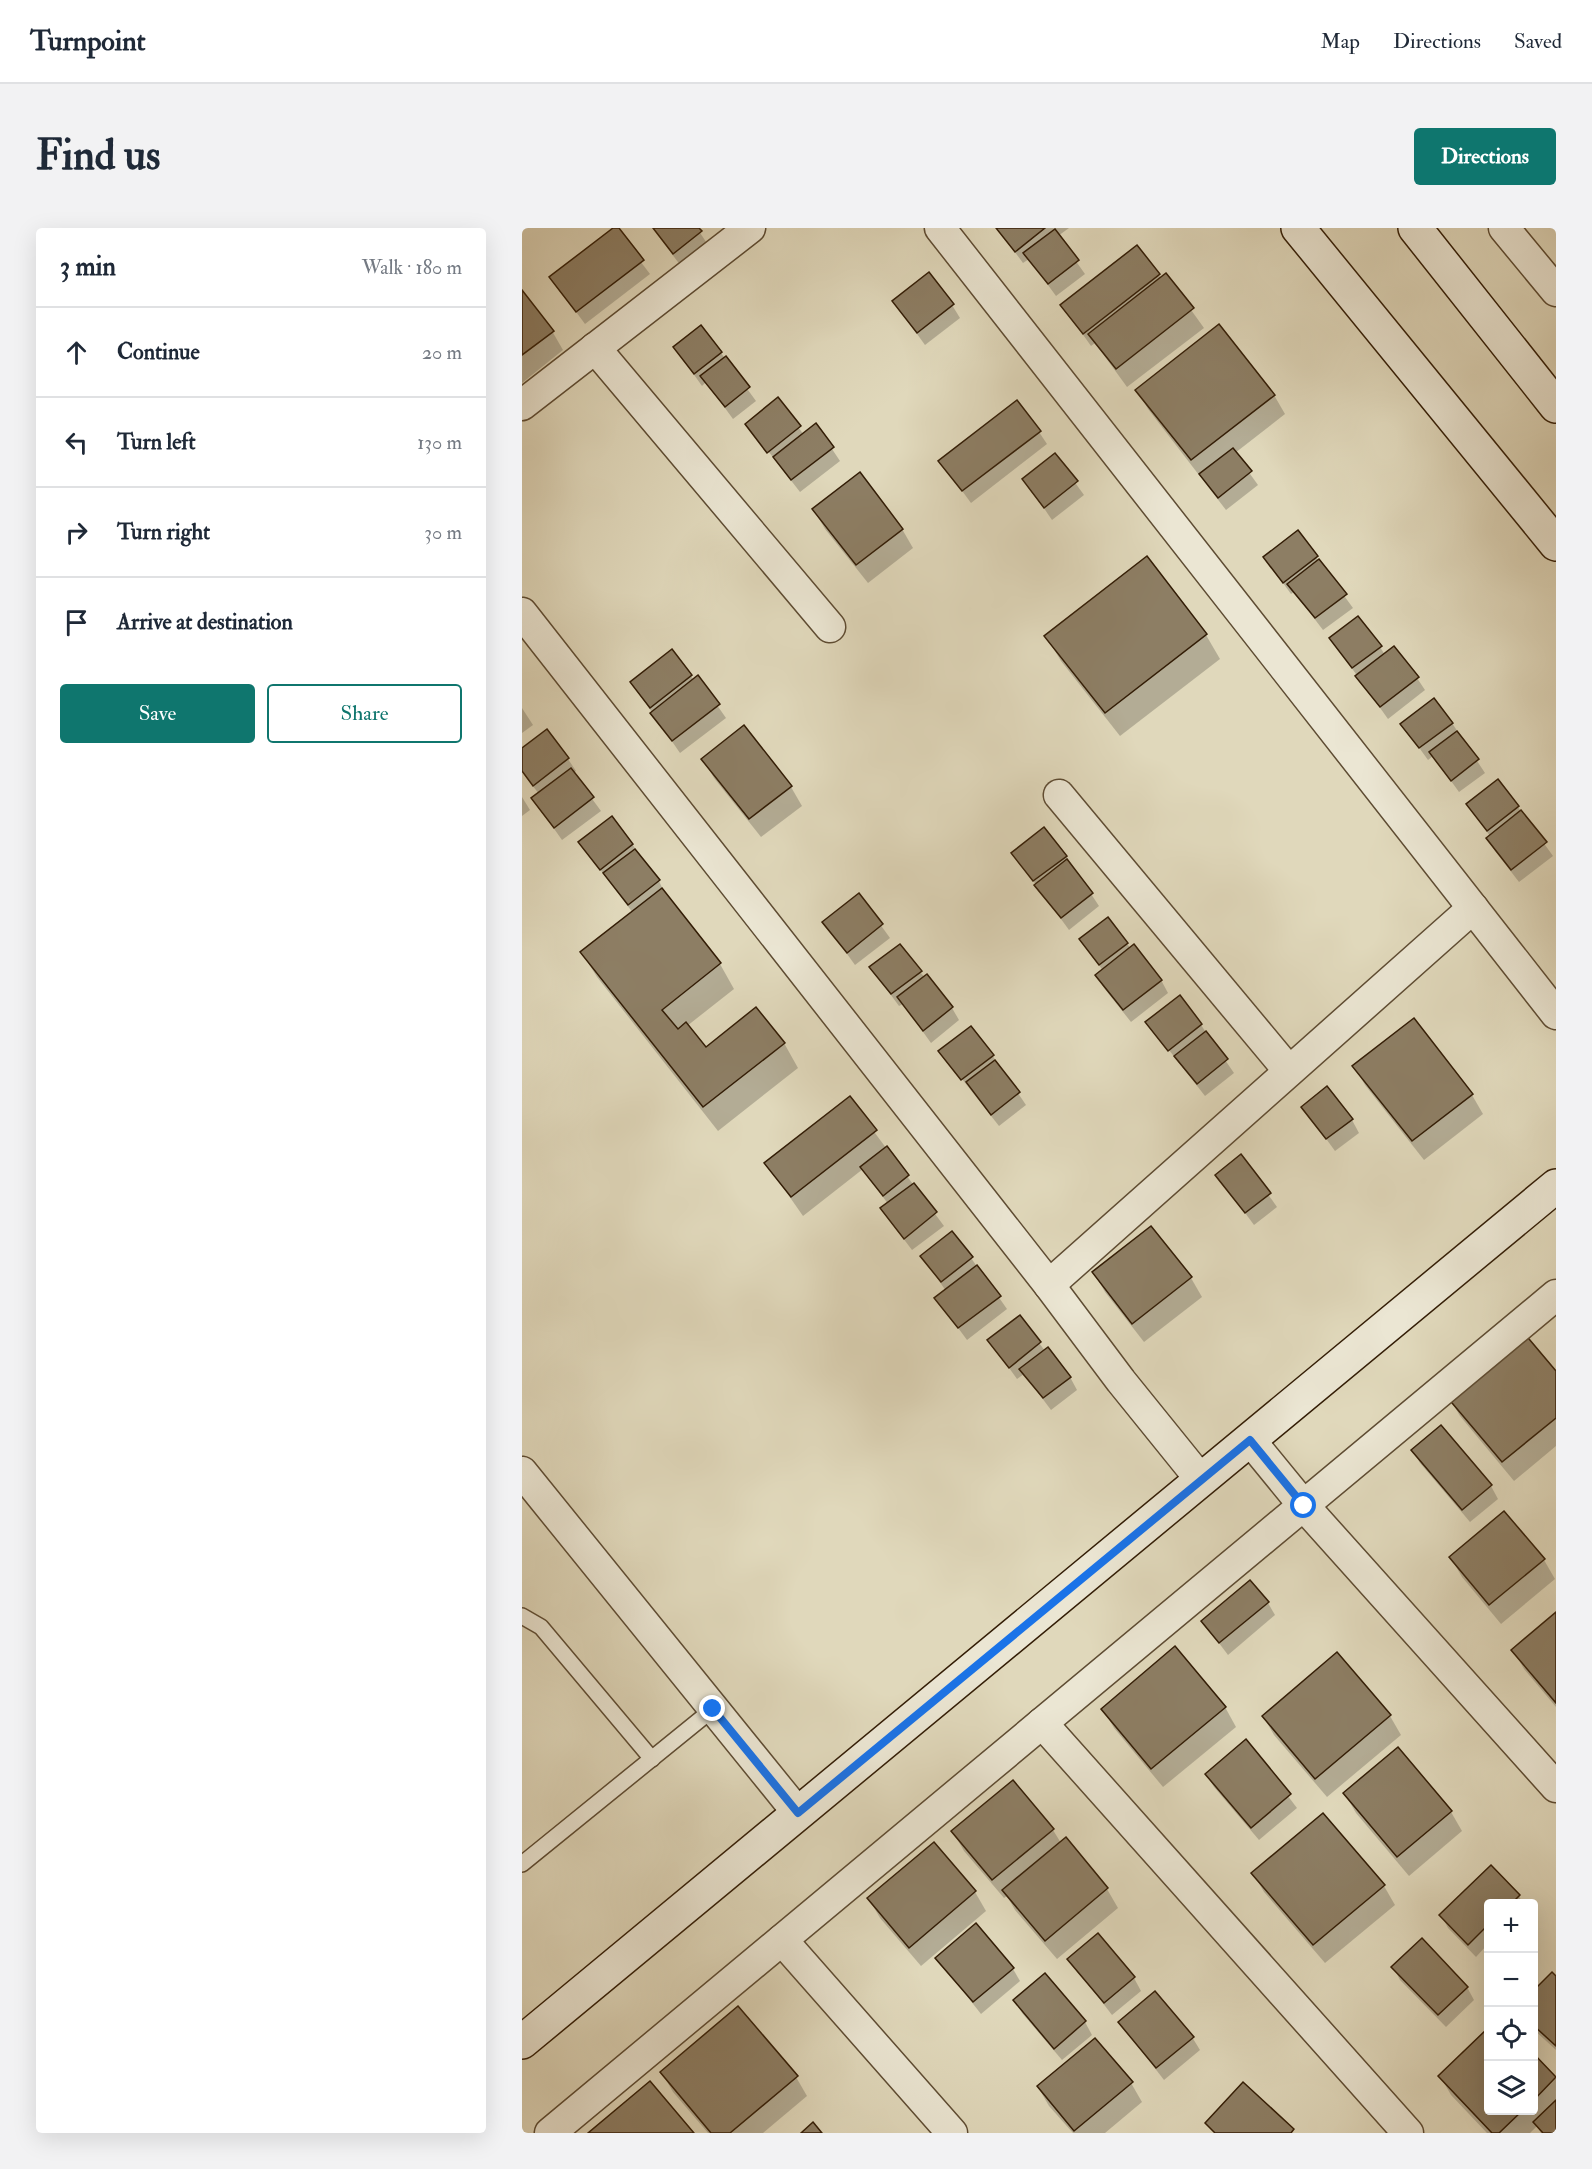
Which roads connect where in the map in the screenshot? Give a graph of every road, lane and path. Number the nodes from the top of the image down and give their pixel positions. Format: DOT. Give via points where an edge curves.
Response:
graph roads {
  1 [pos="750,228"];
  2 [pos="940,228"];
  3 [pos="1298,228"];
  4 [pos="1415,228"];
  5 [pos="1504,228"];
  6 [pos="1556,291"];
  7 [pos="595,348"];
  8 [pos="522,405"];
  9 [pos="1556,406"];
  10 [pos="1556,544"];
  11 [pos="522,613"];
  12 [pos="830,627"];
  13 [pos="1059,795"];
  14 [pos="1473,908"];
  15 [pos="1556,1014"];
  16 [pos="1289,1071"];
  17 [pos="1556,1186"];
  18 [pos="1049,1285"];
  19 [pos="1556,1295"];
  20 [pos="1250,1440"];
  21 [pos="522,1472"];
  22 [pos="1202,1480"];
  23 [pos="1304,1506"];
  24 [pos="522,1616"];
  25 [pos="713,1709"];
  26 [pos="1042,1724"];
  27 [pos="652,1759"];
  28 [pos="1556,1787"];
  29 [pos="798,1813"];
  30 [pos="522,1864"];
  31 [pos="782,1940"];
  32 [pos="522,2043"];
  33 [pos="550,2133"];
  34 [pos="952,2133"];
  35 [pos="1408,2133"];
  1 -- 7 [label="street"];
  2 -- 14 [label="street"];
  3 -- 10 [label="street"];
  4 -- 9 [label="street"];
  5 -- 6 [label="street"];
  7 -- 8 [label="street"];
  7 -- 12 [label="street"];
  11 -- 18 [label="street"];
  13 -- 16 [label="street"];
  14 -- 15 [label="street"];
  14 -- 16 [label="street"];
  16 -- 18 [label="street"];
  17 -- 20 [label="street"];
  18 -- 22 [label="street"];
  19 -- 23 [label="street"];
  20 -- 22 [label="street"];
  20 -- 23 [label="street"];
  21 -- 25 [label="street"];
  22 -- 29 [label="street"];
  23 -- 26 [label="street"];
  23 -- 28 [label="street"];
  24 -- 27 [label="lane" via="541,1627"];
  25 -- 27 [label="lane"];
  25 -- 29 [label="street"];
  26 -- 31 [label="street"];
  26 -- 35 [label="street"];
  27 -- 30 [label="lane"];
  29 -- 32 [label="street"];
  31 -- 33 [label="street"];
  31 -- 34 [label="street"];
}
